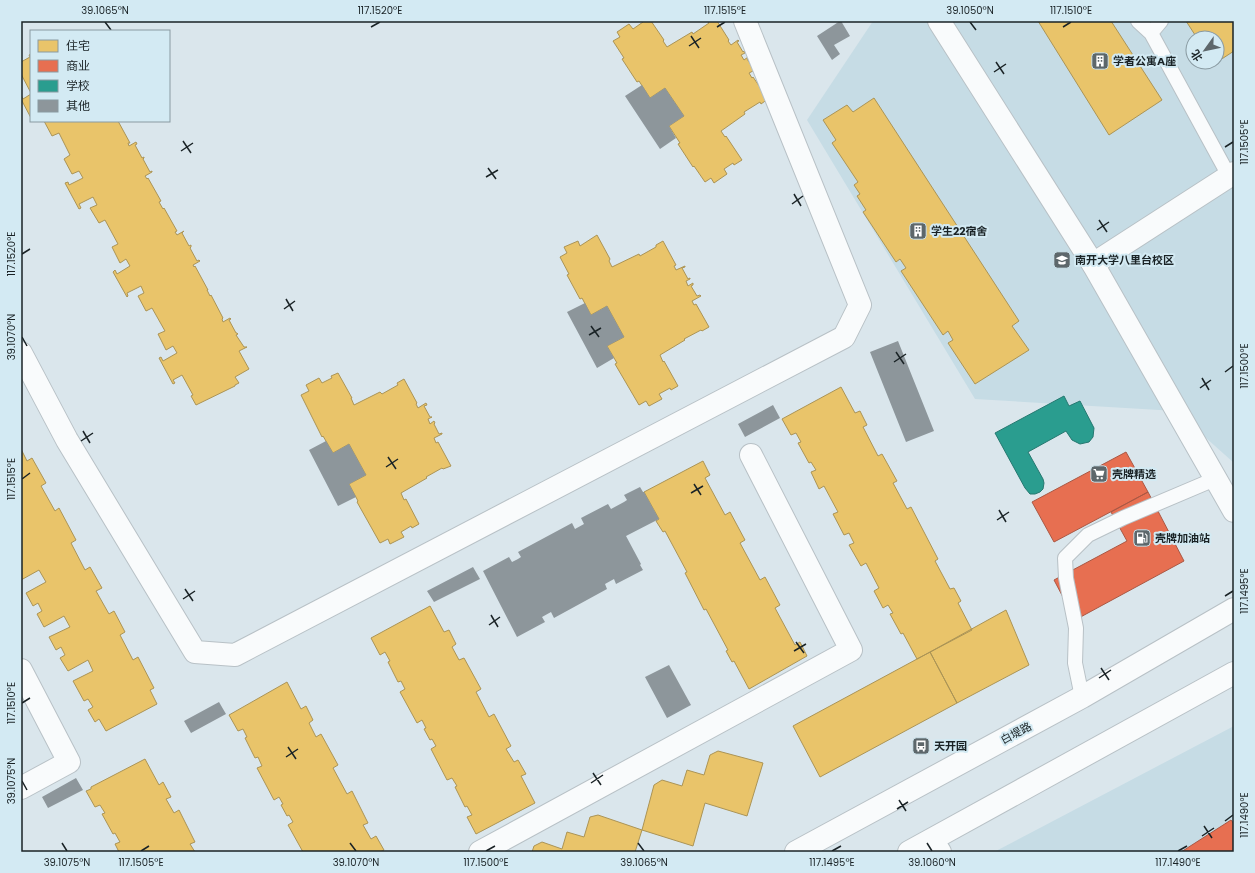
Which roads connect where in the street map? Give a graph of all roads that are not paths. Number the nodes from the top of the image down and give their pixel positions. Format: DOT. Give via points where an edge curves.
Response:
graph roads {
  1 [pos="746,21"];
  2 [pos="939,21"];
  3 [pos="1138,21"];
  4 [pos="1161,21"];
  5 [pos="1151,33"];
  6 [pos="1232,174"];
  7 [pos="1093,264"];
  8 [pos="21,352"];
  9 [pos="752,455"];
  10 [pos="1215,479"];
  11 [pos="1234,511"];
  12 [pos="1234,609"];
  13 [pos="1234,624"];
  14 [pos="1171,645"];
  15 [pos="21,670"];
  16 [pos="1234,673"];
  17 [pos="1082,697"];
  18 [pos="21,788"];
  19 [pos="936,846"];
  20 [pos="480,852"];
  21 [pos="796,852"];
  22 [pos="909,852"];
  1 -- 8 [label="street" via="860,306 844,337 235,654 195,652 67,440"];
  2 -- 7 [label="street"];
  3 -- 5 [label="lane"];
  4 -- 5 [label="lane"];
  5 -- 6 [label="lane"];
  6 -- 7 [label="street"];
  7 -- 10 [label="street"];
  9 -- 20 [label="street" via="851,650"];
  10 -- 11 [label="street"];
  10 -- 17 [label="lane" via="1088,535 1064,558 1076,628 1075,663"];
  12 -- 14 [label="street, 白堤路"];
  13 -- 14 [label="street"];
  14 -- 17 [label="street, 白堤路"];
  15 -- 18 [label="street" via="69,762"];
  16 -- 19 [label="street"];
  17 -- 21 [label="street, 白堤路"];
  19 -- 22 [label="street"];
}
